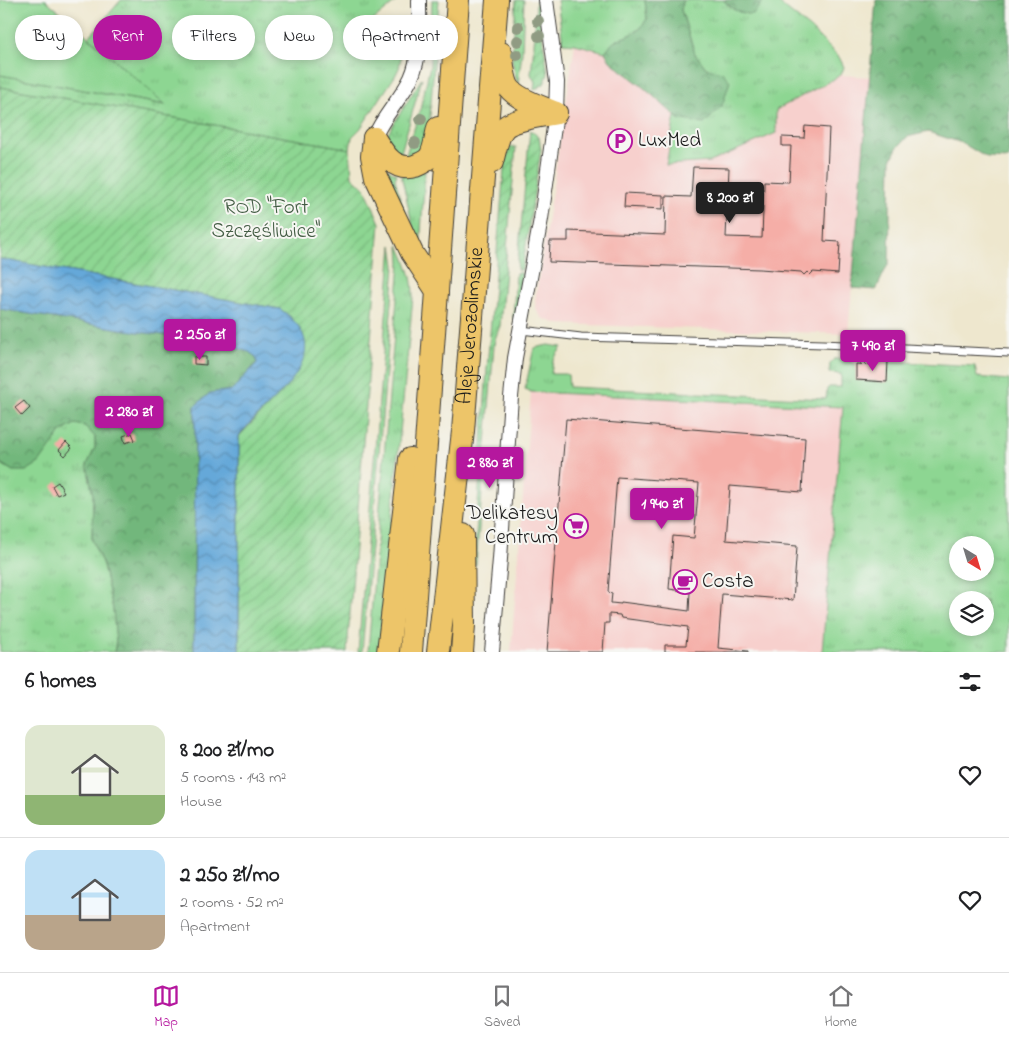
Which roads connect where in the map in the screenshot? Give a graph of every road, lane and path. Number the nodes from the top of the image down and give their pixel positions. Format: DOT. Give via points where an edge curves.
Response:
graph roads {
  1 [pos="419,0"];
  2 [pos="458,0"];
  3 [pos="546,0"];
  4 [pos="496,10"];
  5 [pos="450,87"];
  6 [pos="556,113"];
  7 [pos="374,138"];
  8 [pos="480,206"];
  9 [pos="437,291"];
  10 [pos="521,330"];
  11 [pos="1009,353"];
  12 [pos="429,387"];
  13 [pos="463,432"];
  14 [pos="388,652"];
  15 [pos="411,652"];
  16 [pos="438,652"];
  17 [pos="462,652"];
  18 [pos="492,652"];
  1 -- 7 [label="street" via="418,42 411,78"];
  2 -- 5 [label="main road, Aleje Jerozolimskie"];
  3 -- 6 [label="street" via="557,82"];
  4 -- 6 [label="main road" via="509,88 520,97"];
  4 -- 8 [label="main road, Aleje Jerozolimskie"];
  5 -- 7 [label="main road" via="430,157 421,164 401,167 386,157"];
  5 -- 9 [label="main road, Aleje Jerozolimskie"];
  6 -- 8 [label="main road" via="504,128"];
  6 -- 10 [label="street"];
  7 -- 9 [label="main road" via="372,156 376,177 412,253"];
  8 -- 13 [label="main road, Aleje Jerozolimskie"];
  9 -- 12 [label="main road, Aleje Jerozolimskie"];
  10 -- 11 [label="lane" via="581,337"];
  10 -- 18 [label="street" via="511,397"];
  12 -- 14 [label="main road" via="414,423"];
  12 -- 15 [label="main road, Aleje Jerozolimskie"];
  13 -- 16 [label="main road, Aleje Jerozolimskie"];
  13 -- 17 [label="main road"];
}
